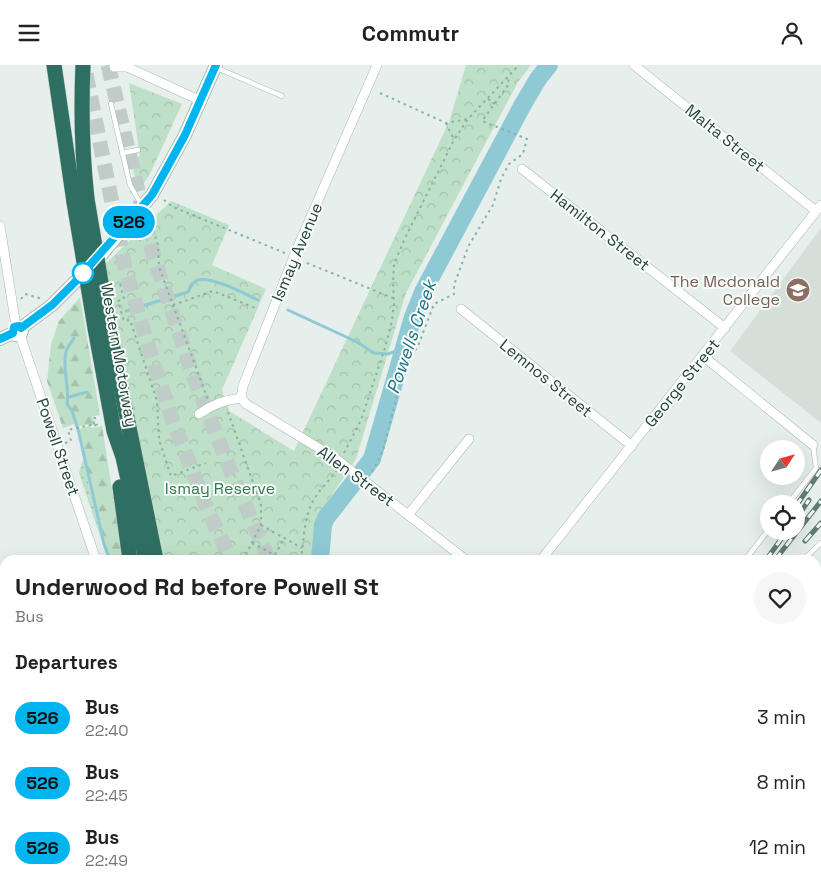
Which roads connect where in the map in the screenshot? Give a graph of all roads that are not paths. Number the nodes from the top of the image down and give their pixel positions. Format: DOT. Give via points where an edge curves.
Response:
graph roads {
  1 [pos="54,65"];
  2 [pos="84,65"];
  3 [pos="377,65"];
  4 [pos="634,65"];
  5 [pos="215,66"];
  6 [pos="114,67"];
  7 [pos="282,97"];
  8 [pos="199,100"];
  9 [pos="111,103"];
  10 [pos="138,150"];
  11 [pos="122,153"];
  12 [pos="522,169"];
  13 [pos="143,206"];
  14 [pos="819,208"];
  15 [pos="151,218"];
  16 [pos="0,226"];
  17 [pos="101,255"];
  18 [pos="75,282"];
  19 [pos="461,309"];
  20 [pos="101,326"];
  21 [pos="725,328"];
  22 [pos="17,330"];
  23 [pos="0,339"];
  24 [pos="703,356"];
  25 [pos="241,398"];
  26 [pos="199,413"];
  27 [pos="114,431"];
  28 [pos="469,439"];
  29 [pos="813,445"];
  30 [pos="632,446"];
  31 [pos="795,495"];
  32 [pos="408,515"];
  33 [pos="760,540"];
  34 [pos="821,543"];
  35 [pos="94,555"];
  36 [pos="129,555"];
  37 [pos="145,555"];
  38 [pos="155,555"];
  39 [pos="460,555"];
  40 [pos="545,555"];
  41 [pos="749,555"];
  42 [pos="808,555"];
  1 -- 20 [label="highway, Western Motorway, bridge" via="74,201"];
  2 -- 20 [label="highway, Western Motorway, bridge" via="81,104 83,158"];
  3 -- 25 [label="street, Ismay Avenue" via="294,257"];
  4 -- 14 [label="street, Malta Street"];
  5 -- 7 [label="lane"];
  5 -- 8 [label="main road"];
  6 -- 8 [label="street" via="127,67"];
  8 -- 13 [label="main road" via="171,163"];
  9 -- 11 [label="lane"];
  10 -- 11 [label="lane"];
  11 -- 13 [label="lane" via="130,185"];
  12 -- 21 [label="street, Hamilton Street"];
  13 -- 15 [label="lane"];
  13 -- 17 [label="main road"];
  14 -- 21 [label="street, George Street"];
  16 -- 22 [label="street, Powell Street"];
  18 -- 22 [label="main road" via="52,305"];
  19 -- 30 [label="street, Lemnos Street"];
  20 -- 27 [label="highway, Western Motorway"];
  20 -- 38 [label="highway, Western Motorway"];
  21 -- 24 [label="street, George Street"];
  22 -- 23 [label="main road"];
  22 -- 35 [label="street, Powell Street"];
  24 -- 29 [label="street"];
  24 -- 30 [label="street, George Street"];
  25 -- 26 [label="street" via="228,399"];
  25 -- 32 [label="street, Allen Street" via="336,458"];
  27 -- 36 [label="highway"];
  27 -- 37 [label="highway, Western Motorway"];
  28 -- 32 [label="street"];
  29 -- 31 [label="lane" via="816,468"];
  30 -- 40 [label="street, George Street"];
  32 -- 39 [label="street, Allen Street"];
  33 -- 41 [label="lane"];
  34 -- 42 [label="lane"];
}
